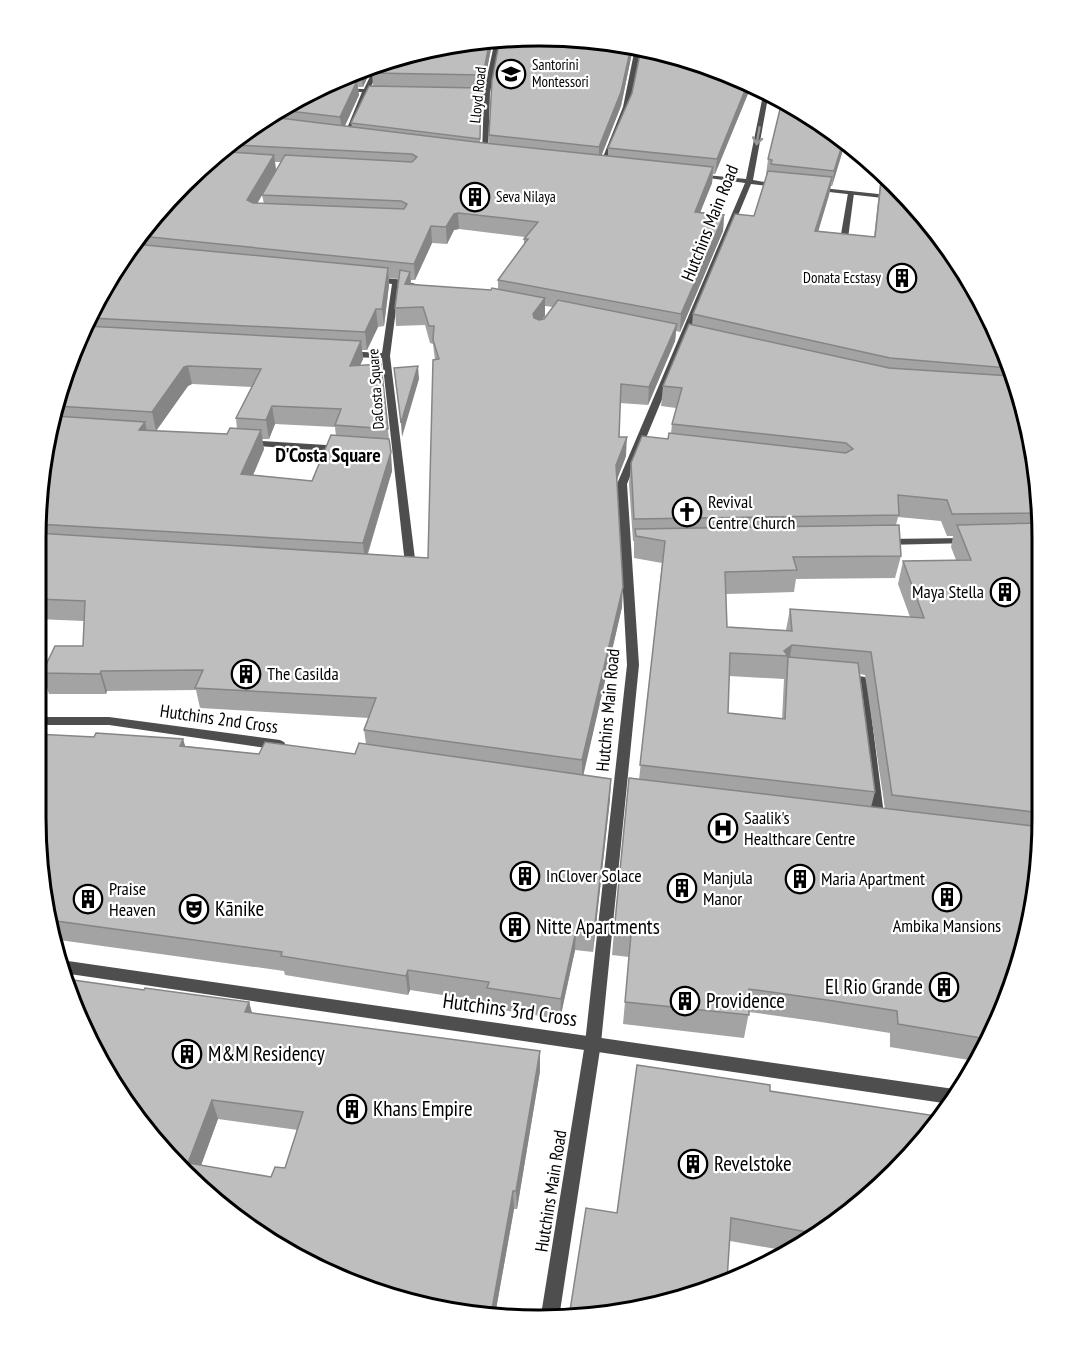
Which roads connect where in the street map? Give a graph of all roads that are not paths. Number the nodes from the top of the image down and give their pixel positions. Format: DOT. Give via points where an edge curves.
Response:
graph roads {
  1 [pos="496,49"];
  2 [pos="636,56"];
  3 [pos="373,76"];
  4 [pos="336,90"];
  5 [pos="366,91"];
  6 [pos="388,92"];
  7 [pos="454,92"];
  8 [pos="487,93"];
  9 [pos="764,101"];
  10 [pos="334,135"];
  11 [pos="345,137"];
  12 [pos="357,138"];
  13 [pos="473,153"];
  14 [pos="485,154"];
  15 [pos="497,155"];
  16 [pos="589,164"];
  17 [pos="601,165"];
  18 [pos="612,167"];
  19 [pos="691,175"];
  20 [pos="749,182"];
  21 [pos="783,186"];
  22 [pos="806,188"];
  23 [pos="851,193"];
  24 [pos="893,197"];
  25 [pos="843,246"];
  26 [pos="360,278"];
  27 [pos="396,281"];
  28 [pos="441,290"];
  29 [pos="339,353"];
  30 [pos="386,356"];
  31 [pos="242,442"];
  32 [pos="349,450"];
  33 [pos="384,452"];
  34 [pos="396,453"];
  35 [pos="982,541"];
  36 [pos="875,543"];
  37 [pos="394,568"];
  38 [pos="830,677"];
  39 [pos="46,721"];
  40 [pos="298,748"];
  41 [pos="878,824"];
  42 [pos="70,967"];
  43 [pos="593,1043"];
  44 [pos="945,1096"];
  45 [pos="551,1310"];
  1 -- 8 [label="street, Lloyd Road"];
  2 -- 17 [label="street" via="626,107"];
  3 -- 5 [label="street"];
  4 -- 5 [label="street"];
  5 -- 6 [label="street"];
  5 -- 11 [label="street"];
  7 -- 8 [label="street"];
  8 -- 14 [label="street, Lloyd Road"];
  9 -- 20 [label="street, Hutchins Main Road, one-way"];
  10 -- 11 [label="street"];
  11 -- 12 [label="street"];
  13 -- 14 [label="street"];
  14 -- 15 [label="street"];
  16 -- 17 [label="street"];
  17 -- 18 [label="street"];
  19 -- 20 [label="street"];
  20 -- 21 [label="street"];
  20 -- 43 [label="street, Hutchins Main Road" via="681,337 643,447 622,484 632,546 633,665"];
  22 -- 23 [label="street"];
  23 -- 24 [label="street"];
  23 -- 25 [label="street"];
  26 -- 27 [label="street"];
  27 -- 28 [label="street"];
  27 -- 30 [label="street, DaCosta Square"];
  29 -- 30 [label="street"];
  30 -- 34 [label="street, DaCosta Square"];
  31 -- 32 [label="street"];
  33 -- 34 [label="street"];
  34 -- 37 [label="street, DaCosta Square" via="411,567"];
  35 -- 36 [label="street"];
  38 -- 41 [label="street" via="861,680"];
  39 -- 40 [label="street, Hutchins 2nd Cross" via="109,721"];
  42 -- 43 [label="street, Hutchins 3rd Cross"];
  43 -- 44 [label="street, Hutchins 3rd Cross"];
  43 -- 45 [label="street, Hutchins Main Road"];
}
